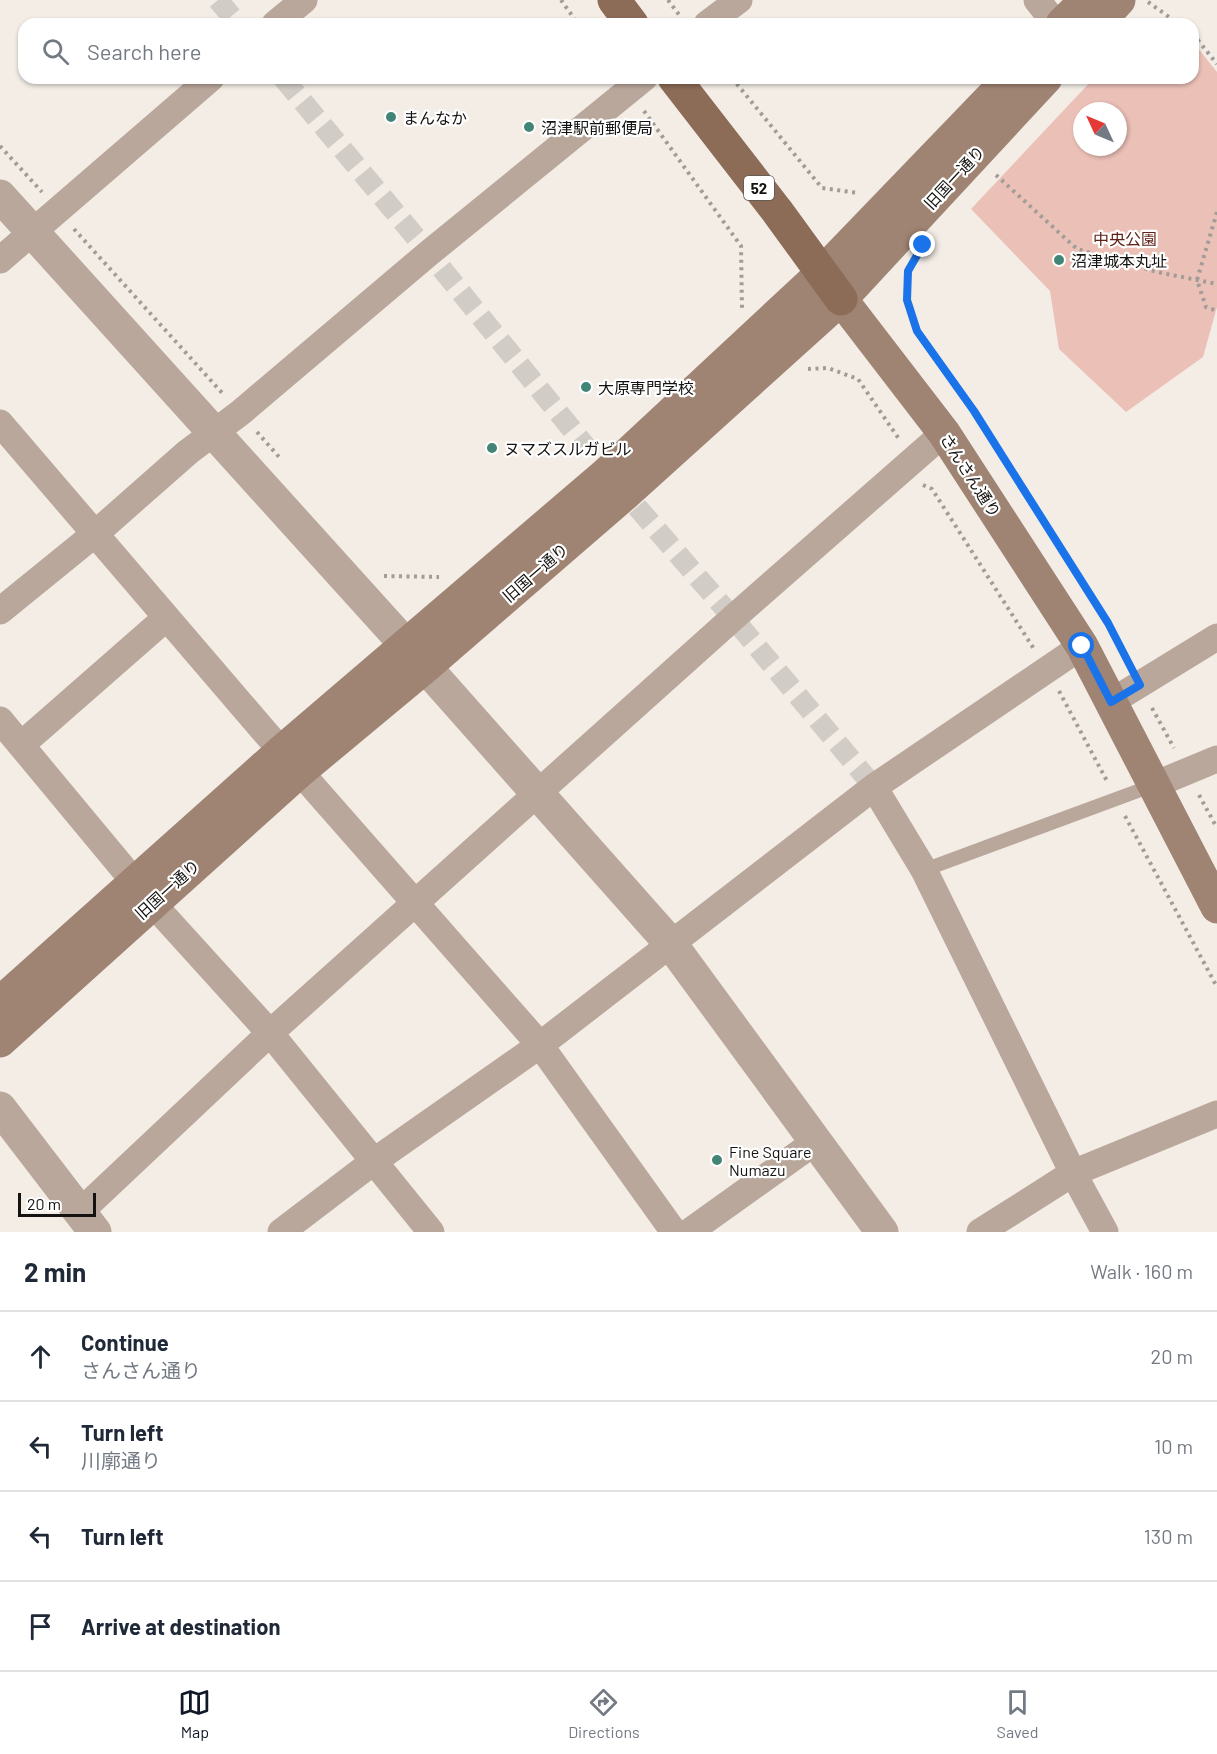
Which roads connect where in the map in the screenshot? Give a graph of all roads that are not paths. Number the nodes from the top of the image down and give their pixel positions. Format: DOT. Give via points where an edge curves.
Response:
graph roads {
  1 [pos="304,0"];
  2 [pos="614,0"];
  3 [pos="739,0"];
  4 [pos="1037,0"];
  5 [pos="1086,0"];
  6 [pos="1134,1"];
  7 [pos="282,18"];
  8 [pos="628,18"];
  9 [pos="715,18"];
  10 [pos="1051,18"];
  11 [pos="1068,18"];
  12 [pos="1107,18"];
  13 [pos="204,84"];
  14 [pos="679,84"];
  15 [pos="1004,84"];
  16 [pos="1041,84"];
  17 [pos="641,91"];
  18 [pos="0,196"];
  19 [pos="31,231"];
  20 [pos="0,260"];
  21 [pos="822,273"];
  22 [pos="841,299"];
  23 [pos="0,424"];
  24 [pos="214,432"];
  25 [pos="944,433"];
  26 [pos="96,533"];
  27 [pos="0,611"];
  28 [pos="166,618"];
  29 [pos="1217,637"];
  30 [pos="1082,646"];
  31 [pos="415,656"];
  32 [pos="1111,702"];
  33 [pos="0,720"];
  34 [pos="21,744"];
  35 [pos="1217,759"];
  36 [pos="291,761"];
  37 [pos="1154,785"];
  38 [pos="874,787"];
  39 [pos="537,794"];
  40 [pos="924,870"];
  41 [pos="144,893"];
  42 [pos="417,904"];
  43 [pos="1217,907"];
  44 [pos="670,944"];
  45 [pos="0,1003"];
  46 [pos="270,1033"];
  47 [pos="0,1041"];
  48 [pos="540,1045"];
  49 [pos="0,1108"];
  50 [pos="1217,1114"];
  51 [pos="815,1142"];
  52 [pos="373,1162"];
  53 [pos="1072,1173"];
  54 [pos="88,1222"];
  55 [pos="281,1232"];
  56 [pos="431,1232"];
  57 [pos="674,1232"];
  58 [pos="689,1232"];
  59 [pos="882,1232"];
  60 [pos="980,1232"];
  61 [pos="1105,1232"];
  1 -- 7 [label="street"];
  2 -- 8 [label="main road"];
  3 -- 9 [label="street"];
  4 -- 10 [label="street"];
  5 -- 11 [label="main road"];
  6 -- 12 [label="main road"];
  13 -- 19 [label="street"];
  14 -- 21 [label="main road, さんさん通り / 52"];
  15 -- 21 [label="main road, 旧国一通り"];
  16 -- 22 [label="main road, 旧国一通り"];
  17 -- 24 [label="street" via="429,253"];
  18 -- 19 [label="street"];
  19 -- 20 [label="street"];
  19 -- 24 [label="street"];
  21 -- 22 [label="main road, さんさん通り / 52"];
  21 -- 31 [label="main road, 旧国一通り"];
  22 -- 25 [label="main road, さんさん通り"];
  22 -- 31 [label="main road, 旧国一通り" via="625,494"];
  23 -- 26 [label="street"];
  24 -- 26 [label="street"];
  24 -- 31 [label="street"];
  25 -- 30 [label="main road, さんさん通り"];
  25 -- 39 [label="street"];
  26 -- 27 [label="street"];
  26 -- 28 [label="street"];
  28 -- 34 [label="street"];
  28 -- 36 [label="street"];
  29 -- 32 [label="street"];
  30 -- 32 [label="main road, さんさん通り"];
  30 -- 38 [label="street"];
  31 -- 36 [label="main road, 旧国一通り"];
  31 -- 39 [label="street"];
  32 -- 37 [label="main road, さんさん通り"];
  33 -- 34 [label="street"];
  34 -- 41 [label="street"];
  35 -- 37 [label="street"];
  36 -- 41 [label="main road, 旧国一通り"];
  36 -- 42 [label="street"];
  37 -- 40 [label="lane"];
  37 -- 43 [label="main road, さんさん通り"];
  38 -- 40 [label="street"];
  38 -- 44 [label="street"];
  39 -- 42 [label="street"];
  39 -- 44 [label="street"];
  40 -- 53 [label="street"];
  41 -- 45 [label="main road, 旧国一通り"];
  41 -- 46 [label="street"];
  41 -- 47 [label="main road, 旧国一通り"];
  42 -- 46 [label="street"];
  42 -- 48 [label="street"];
  44 -- 48 [label="street"];
  44 -- 51 [label="street"];
  46 -- 52 [label="street"];
  46 -- 54 [label="street"];
  48 -- 52 [label="street"];
  48 -- 57 [label="street"];
  49 -- 54 [label="street"];
  50 -- 53 [label="street"];
  51 -- 58 [label="street"];
  51 -- 59 [label="street"];
  52 -- 55 [label="street"];
  52 -- 56 [label="street"];
  53 -- 60 [label="street"];
  53 -- 61 [label="street"];
}
